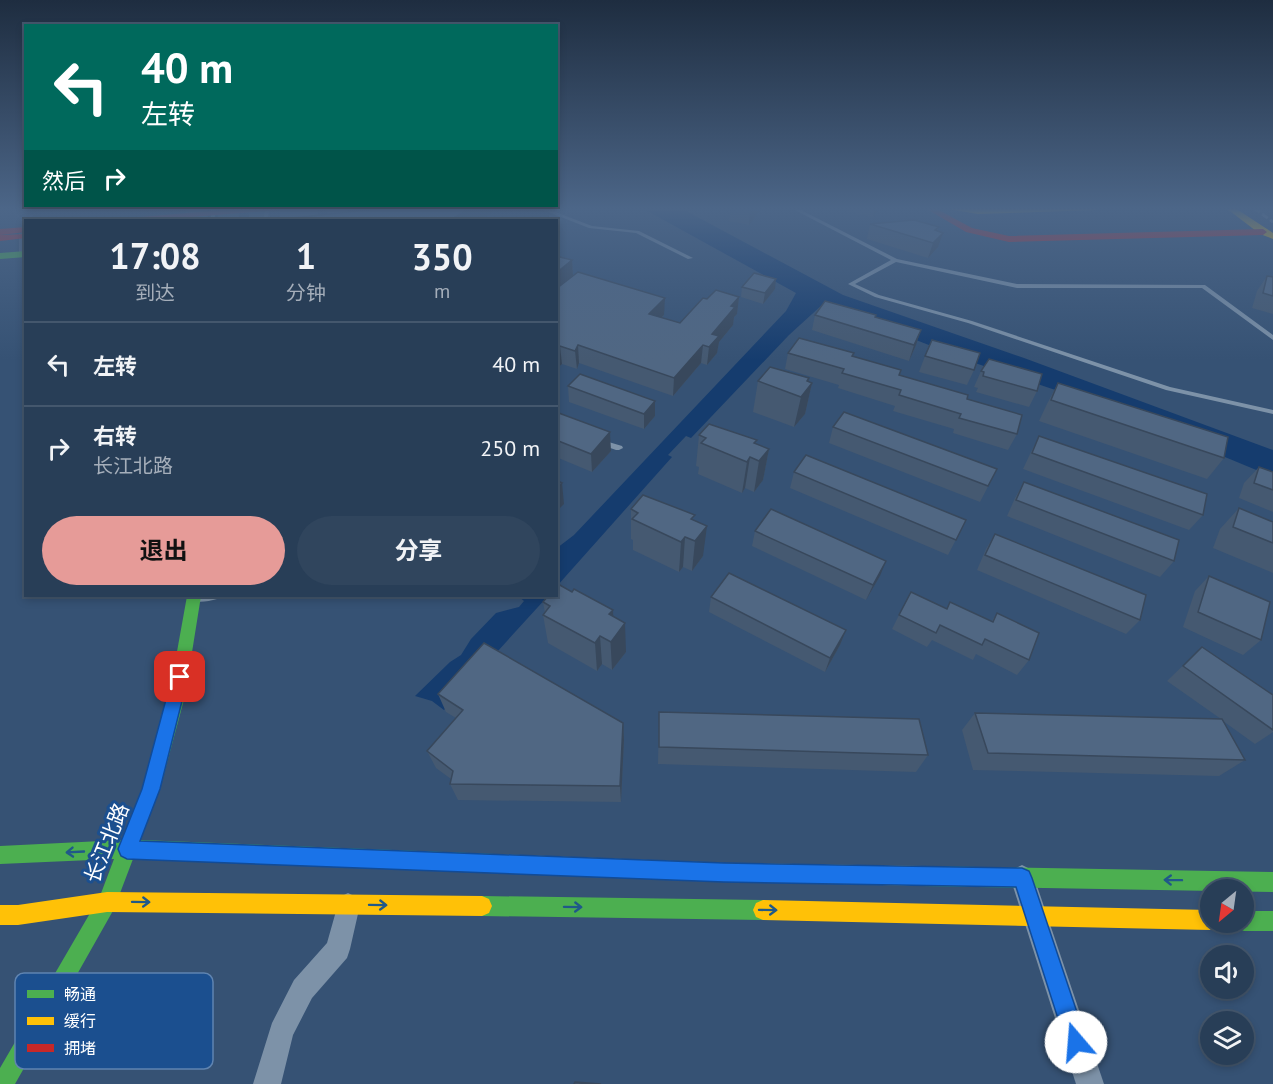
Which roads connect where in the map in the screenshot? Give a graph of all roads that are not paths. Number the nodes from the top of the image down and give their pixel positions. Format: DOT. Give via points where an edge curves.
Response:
graph roads {
  1 [pos="892,259"];
  2 [pos="895,260"];
  3 [pos="1273,338"];
  4 [pos="1273,412"];
  5 [pos="598,441"];
  6 [pos="619,448"];
  7 [pos="194,597"];
  8 [pos="127,849"];
  9 [pos="0,855"];
  10 [pos="1022,878"];
  11 [pos="1273,882"];
  12 [pos="107,902"];
  13 [pos="348,904"];
  14 [pos="0,915"];
  15 [pos="1036,916"];
  16 [pos="1200,920"];
  17 [pos="1254,921"];
  18 [pos="1273,921"];
  19 [pos="66,973"];
  20 [pos="15,1063"];
  21 [pos="3,1084"];
  22 [pos="267,1084"];
  23 [pos="1090,1084"];
  1 -- 2 [label="lane"];
  2 -- 3 [label="lane" via="1017,286 1203,286"];
  2 -- 4 [label="lane" via="851,284 877,296 970,322 1168,389"];
  5 -- 6 [label="lane"];
  7 -- 8 [label="main road, 长江北路" via="177,696 151,789"];
  8 -- 9 [label="main road, one-way"];
  8 -- 10 [label="main road" via="724,872"];
  8 -- 12 [label="main road, 长江北路"];
  11 -- 10 [label="main road, one-way"];
  10 -- 15 [label="street"];
  12 -- 13 [label="main road, one-way"];
  12 -- 14 [label="main road"];
  12 -- 19 [label="main road, 长江北路"];
  13 -- 15 [label="main road, one-way"];
  13 -- 22 [label="street" via="338,949 303,989 281,1032"];
  15 -- 16 [label="main road"];
  15 -- 23 [label="street"];
  17 -- 18 [label="main road"];
  20 -- 21 [label="main road, 长江北路"];
}
